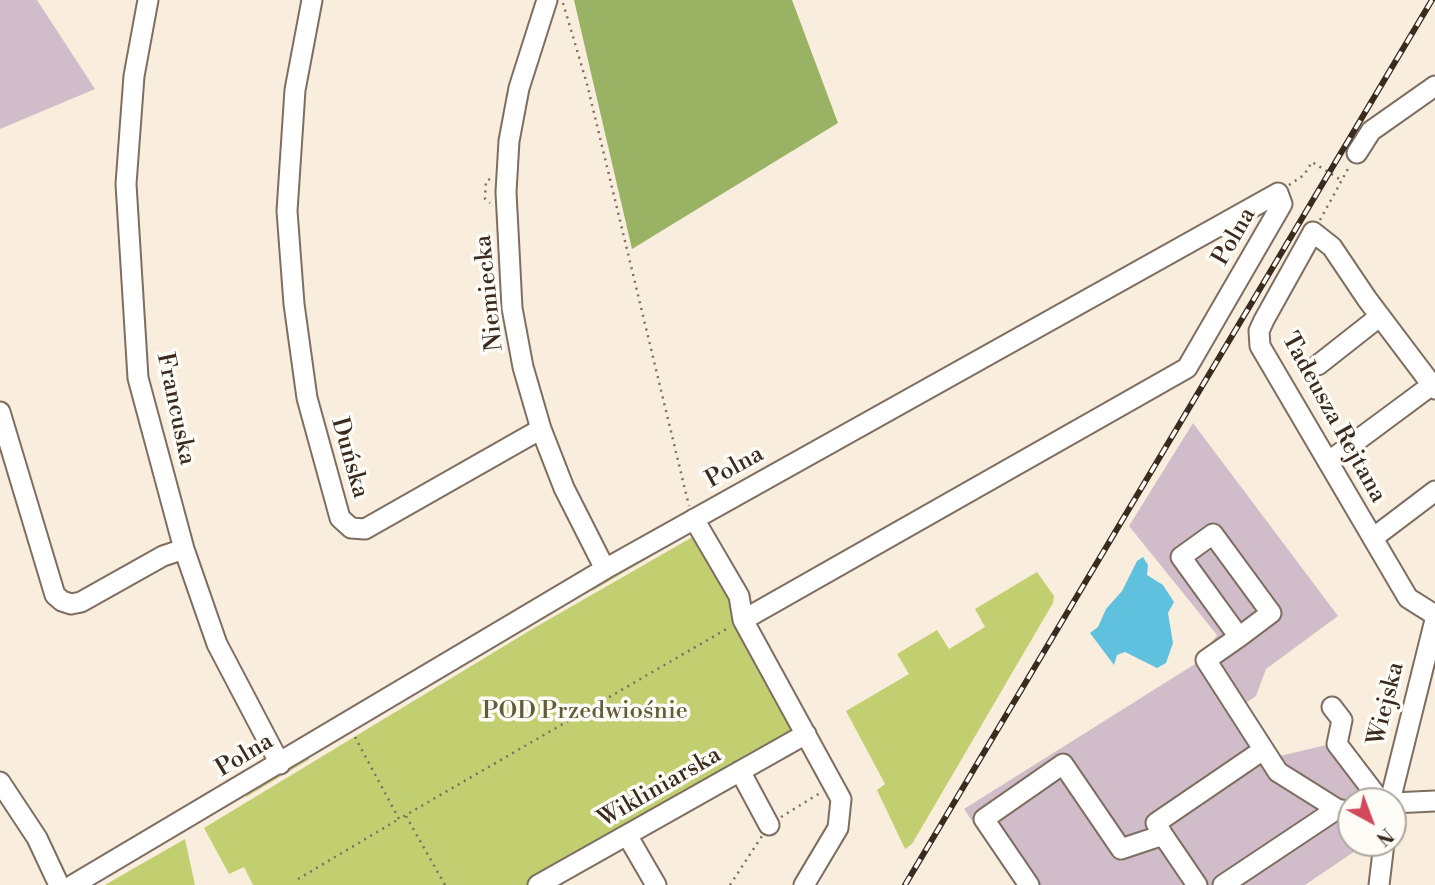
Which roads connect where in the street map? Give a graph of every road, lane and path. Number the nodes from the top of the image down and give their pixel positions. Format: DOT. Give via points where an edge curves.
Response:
graph roads {
  1 [pos="148,0"];
  2 [pos="312,0"];
  3 [pos="547,0"];
  4 [pos="562,0"];
  5 [pos="1435,86"];
  6 [pos="1357,153"];
  7 [pos="1341,180"];
  8 [pos="1278,193"];
  9 [pos="1313,232"];
  10 [pos="1379,317"];
  11 [pos="1318,365"];
  12 [pos="1434,387"];
  13 [pos="0,412"];
  14 [pos="541,429"];
  15 [pos="1328,462"];
  16 [pos="1435,491"];
  17 [pos="694,519"];
  18 [pos="1373,538"];
  19 [pos="184,549"];
  20 [pos="605,569"];
  21 [pos="1435,618"];
  22 [pos="739,622"];
  23 [pos="1239,637"];
  24 [pos="1332,707"];
  25 [pos="806,734"];
  26 [pos="355,737"];
  27 [pos="1263,750"];
  28 [pos="280,764"];
  29 [pos="740,771"];
  30 [pos="0,782"];
  31 [pos="1370,787"];
  32 [pos="1394,787"];
  33 [pos="1435,801"];
  34 [pos="1407,802"];
  35 [pos="1337,807"];
  36 [pos="1337,815"];
  37 [pos="406,816"];
  38 [pos="399,819"];
  39 [pos="769,825"];
  40 [pos="627,835"];
  41 [pos="1163,835"];
  42 [pos="1382,857"];
  43 [pos="298,879"];
  44 [pos="59,885"];
  45 [pos="73,885"];
  46 [pos="445,885"];
  47 [pos="538,885"];
  48 [pos="656,885"];
  49 [pos="804,885"];
  50 [pos="1029,885"];
  51 [pos="1197,885"];
  52 [pos="1223,885"];
  53 [pos="1379,885"];
  1 -- 19 [label="street, Francuska" via="134,76 126,184 138,378"];
  2 -- 14 [label="street, Duńska" via="295,90 287,182 294,304 307,398 340,518 351,528 365,529"];
  3 -- 14 [label="street, Niemiecka" via="519,88 506,192 512,308"];
  4 -- 17 [label="path" via="587,84"];
  5 -- 6 [label="street" via="1371,131"];
  6 -- 7 [label="path"];
  7 -- 8 [label="path" via="1312,162 1304,175"];
  7 -- 9 [label="path"];
  8 -- 17 [label="street, Polna"];
  8 -- 22 [label="street, Polna" via="1282,204 1187,368"];
  9 -- 10 [label="street" via="1332,247"];
  9 -- 15 [label="street, Tadeusza Rejtana" via="1259,331 1260,346"];
  10 -- 11 [label="street"];
  10 -- 12 [label="street"];
  12 -- 15 [label="street"];
  13 -- 19 [label="street" via="55,595 62,601 80,602"];
  14 -- 20 [label="street, Niemiecka" via="564,488"];
  15 -- 18 [label="street, Tadeusza Rejtana"];
  16 -- 18 [label="street"];
  17 -- 20 [label="street, Polna"];
  17 -- 22 [label="street, Polna" via="739,597"];
  18 -- 21 [label="street, Tadeusza Rejtana" via="1408,598"];
  19 -- 28 [label="street, Francuska" via="217,644"];
  20 -- 28 [label="street, Polna"];
  21 -- 32 [label="street, Wiejska"];
  22 -- 25 [label="street, Polna"];
  22 -- 37 [label="path"];
  23 -- 23 [label="street" via="1271,614 1213,534 1181,557"];
  23 -- 27 [label="street" via="1206,660"];
  24 -- 31 [label="street" via="1342,720 1337,744"];
  25 -- 29 [label="street, Wikliniarska"];
  25 -- 49 [label="street, Polna" via="839,792 842,807 838,828"];
  26 -- 38 [label="path"];
  27 -- 35 [label="street" via="1278,772"];
  27 -- 41 [label="street" via="1156,823"];
  28 -- 45 [label="street, Polna"];
  29 -- 39 [label="street"];
  29 -- 40 [label="street, Wikliniarska"];
  30 -- 44 [label="street" via="32,829"];
  33 -- 34 [label="street"];
  36 -- 52 [label="street"];
  37 -- 38 [label="path"];
  37 -- 46 [label="path"];
  38 -- 43 [label="path"];
  40 -- 47 [label="street, Wikliniarska"];
  40 -- 48 [label="street"];
  41 -- 50 [label="street" via="1121,849 1063,764 984,819"];
  41 -- 51 [label="street"];
  42 -- 53 [label="street"];
}
